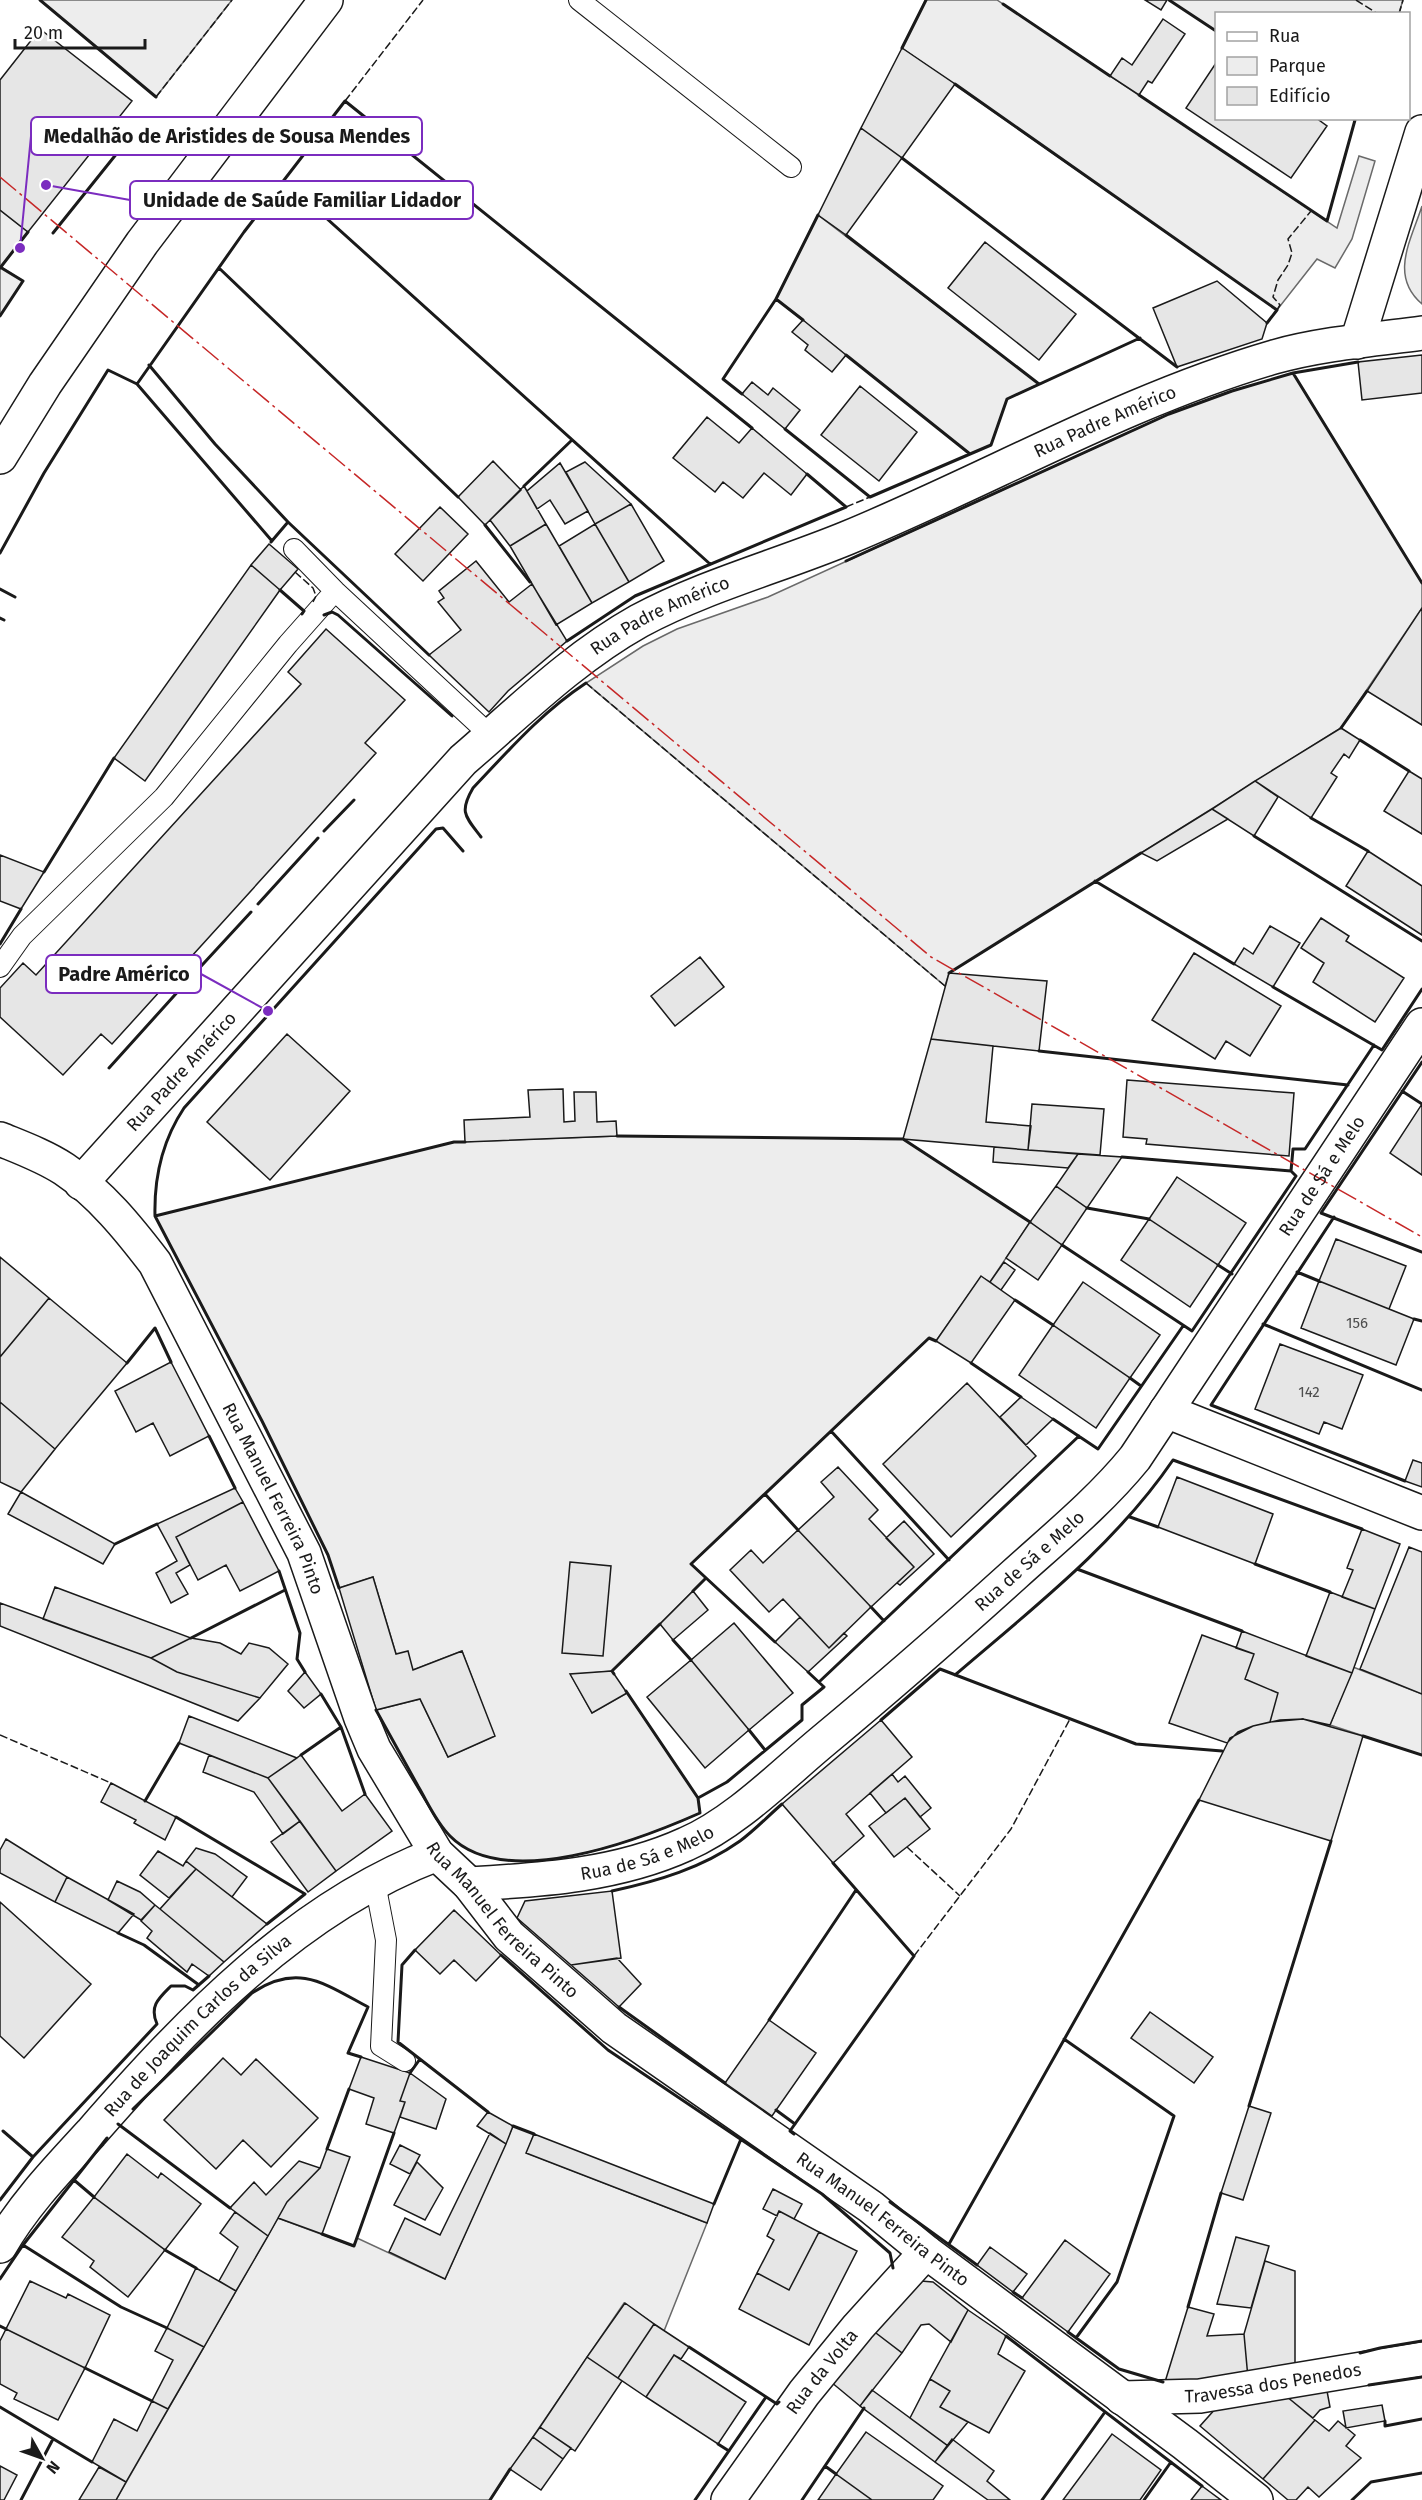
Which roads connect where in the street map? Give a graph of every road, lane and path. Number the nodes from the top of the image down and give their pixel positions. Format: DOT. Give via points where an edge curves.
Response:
graph roads {
  1 [pos="326,0"];
  2 [pos="579,0"];
  3 [pos="1422,132"];
  4 [pos="791,167"];
  5 [pos="1422,333"];
  6 [pos="1358,342"];
  7 [pos="0,457"];
  8 [pos="294,549"];
  9 [pos="335,591"];
  10 [pos="491,736"];
  11 [pos="0,967"];
  12 [pos="1422,1025"];
  13 [pos="0,1139"];
  14 [pos="81,1183"];
  15 [pos="1166,1411"];
  16 [pos="1422,1513"];
  17 [pos="437,1854"];
  18 [pos="375,1883"];
  19 [pos="469,1884"];
  20 [pos="405,2061"];
  21 [pos="0,2246"];
  22 [pos="926,2252"];
  23 [pos="1422,2359"];
  24 [pos="1122,2398"];
  25 [pos="728,2500"];
  26 [pos="1256,2500"];
  1 -- 7 [label="street" via="142,243"];
  2 -- 4 [label="lane"];
  3 -- 6 [label="street"];
  5 -- 6 [label="street, Rua Padre Américo"];
  6 -- 10 [label="street, Rua Padre Américo" via="1277,356 1173,390 848,538 639,621 533,696"];
  8 -- 9 [label="lane"];
  9 -- 10 [label="lane"];
  9 -- 11 [label="lane" via="164,797 22,936"];
  10 -- 14 [label="street, Rua Padre Américo" via="463,760"];
  12 -- 15 [label="street, Rua de Sá e Melo"];
  13 -- 14 [label="street, Rua Manuel Ferreira Pinto" via="40,1155"];
  14 -- 17 [label="street, Rua Manuel Ferreira Pinto" via="122,1222 155,1263 304,1553 374,1749"];
  15 -- 16 [label="street"];
  15 -- 19 [label="street, Rua de Sá e Melo" via="1115,1483 923,1656 721,1827 665,1853 608,1870 539,1880"];
  17 -- 18 [label="street, Rua de Joaquim Carlos da Silva"];
  17 -- 19 [label="street, Rua Manuel Ferreira Pinto"];
  18 -- 20 [label="lane" via="386,1940 381,2046"];
  18 -- 21 [label="street, Rua de Joaquim Carlos da Silva" via="314,1920 279,1947 152,2063 49,2180"];
  19 -- 22 [label="street, Rua Manuel Ferreira Pinto" via="509,1936 614,2028 871,2207"];
  22 -- 24 [label="street, Rua Manuel Ferreira Pinto"];
  22 -- 25 [label="street, Rua da Volta" via="804,2393"];
  23 -- 24 [label="street, Travessa dos Penedos" via="1200,2396"];
  24 -- 26 [label="street, Rua Manuel Ferreira Pinto"];
}
